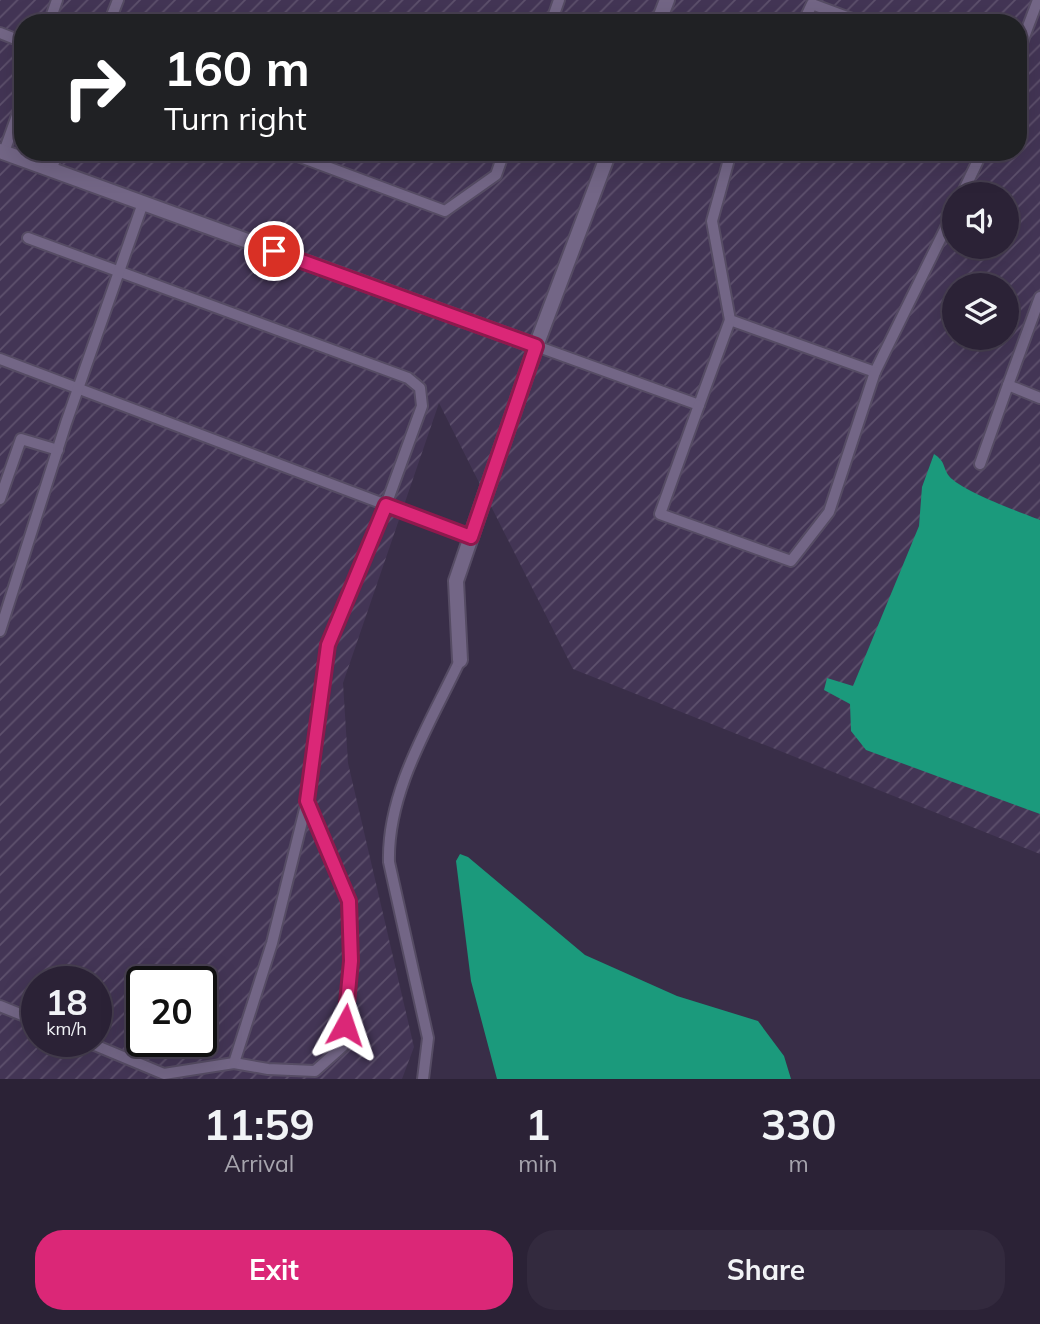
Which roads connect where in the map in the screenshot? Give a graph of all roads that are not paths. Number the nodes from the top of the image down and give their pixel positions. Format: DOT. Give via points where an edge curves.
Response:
graph roads {
  1 [pos="1038,0"];
  2 [pos="807,14"];
  3 [pos="839,14"];
  4 [pos="1027,30"];
  5 [pos="14,121"];
  6 [pos="2,151"];
  7 [pos="28,161"];
  8 [pos="54,161"];
  9 [pos="312,161"];
  10 [pos="501,161"];
  11 [pos="606,161"];
  12 [pos="729,161"];
  13 [pos="978,161"];
  14 [pos="51,170"];
  15 [pos="968,182"];
  16 [pos="143,203"];
  17 [pos="942,235"];
  18 [pos="28,238"];
  19 [pos="120,272"];
  20 [pos="1040,297"];
  21 [pos="730,320"];
  22 [pos="536,346"];
  23 [pos="0,359"];
  24 [pos="875,372"];
  25 [pos="1008,384"];
  26 [pos="78,388"];
  27 [pos="1040,398"];
  28 [pos="699,405"];
  29 [pos="58,450"];
  30 [pos="981,464"];
  31 [pos="0,499"];
  32 [pos="386,505"];
  33 [pos="471,537"];
  34 [pos="0,631"];
  35 [pos="460,660"];
  36 [pos="307,801"];
  37 [pos="0,1006"];
  38 [pos="21,1015"];
  39 [pos="112,1052"];
  40 [pos="234,1062"];
  41 [pos="423,1079"];
  1 -- 4 [label="lane"];
  2 -- 3 [label="lane" via="812,4"];
  5 -- 6 [label="lane"];
  7 -- 14 [label="street"];
  8 -- 14 [label="lane"];
  9 -- 10 [label="lane" via="445,211 496,175"];
  11 -- 22 [label="street"];
  12 -- 21 [label="lane" via="712,221"];
  13 -- 15 [label="lane"];
  14 -- 16 [label="street"];
  16 -- 19 [label="lane"];
  16 -- 22 [label="street"];
  17 -- 24 [label="lane"];
  18 -- 19 [label="lane"];
  19 -- 26 [label="lane"];
  19 -- 32 [label="lane" via="408,377 420,388 422,406"];
  20 -- 25 [label="lane"];
  21 -- 24 [label="lane"];
  21 -- 28 [label="lane"];
  22 -- 28 [label="lane"];
  22 -- 33 [label="street"];
  23 -- 26 [label="lane"];
  24 -- 28 [label="lane" via="829,512 791,561 660,514"];
  25 -- 27 [label="lane"];
  25 -- 30 [label="lane"];
  26 -- 29 [label="lane"];
  26 -- 32 [label="lane"];
  29 -- 31 [label="lane" via="21,439"];
  29 -- 34 [label="lane"];
  32 -- 33 [label="lane"];
  32 -- 36 [label="lane" via="328,645"];
  33 -- 35 [label="street" via="456,581"];
  35 -- 41 [label="lane" via="399,790 388,840 428,1038"];
  36 -- 40 [label="lane" via="272,943"];
  36 -- 40 [label="lane" via="349,901 351,961 343,1046 315,1071"];
  37 -- 38 [label="lane"];
  39 -- 40 [label="lane" via="164,1074"];
}
